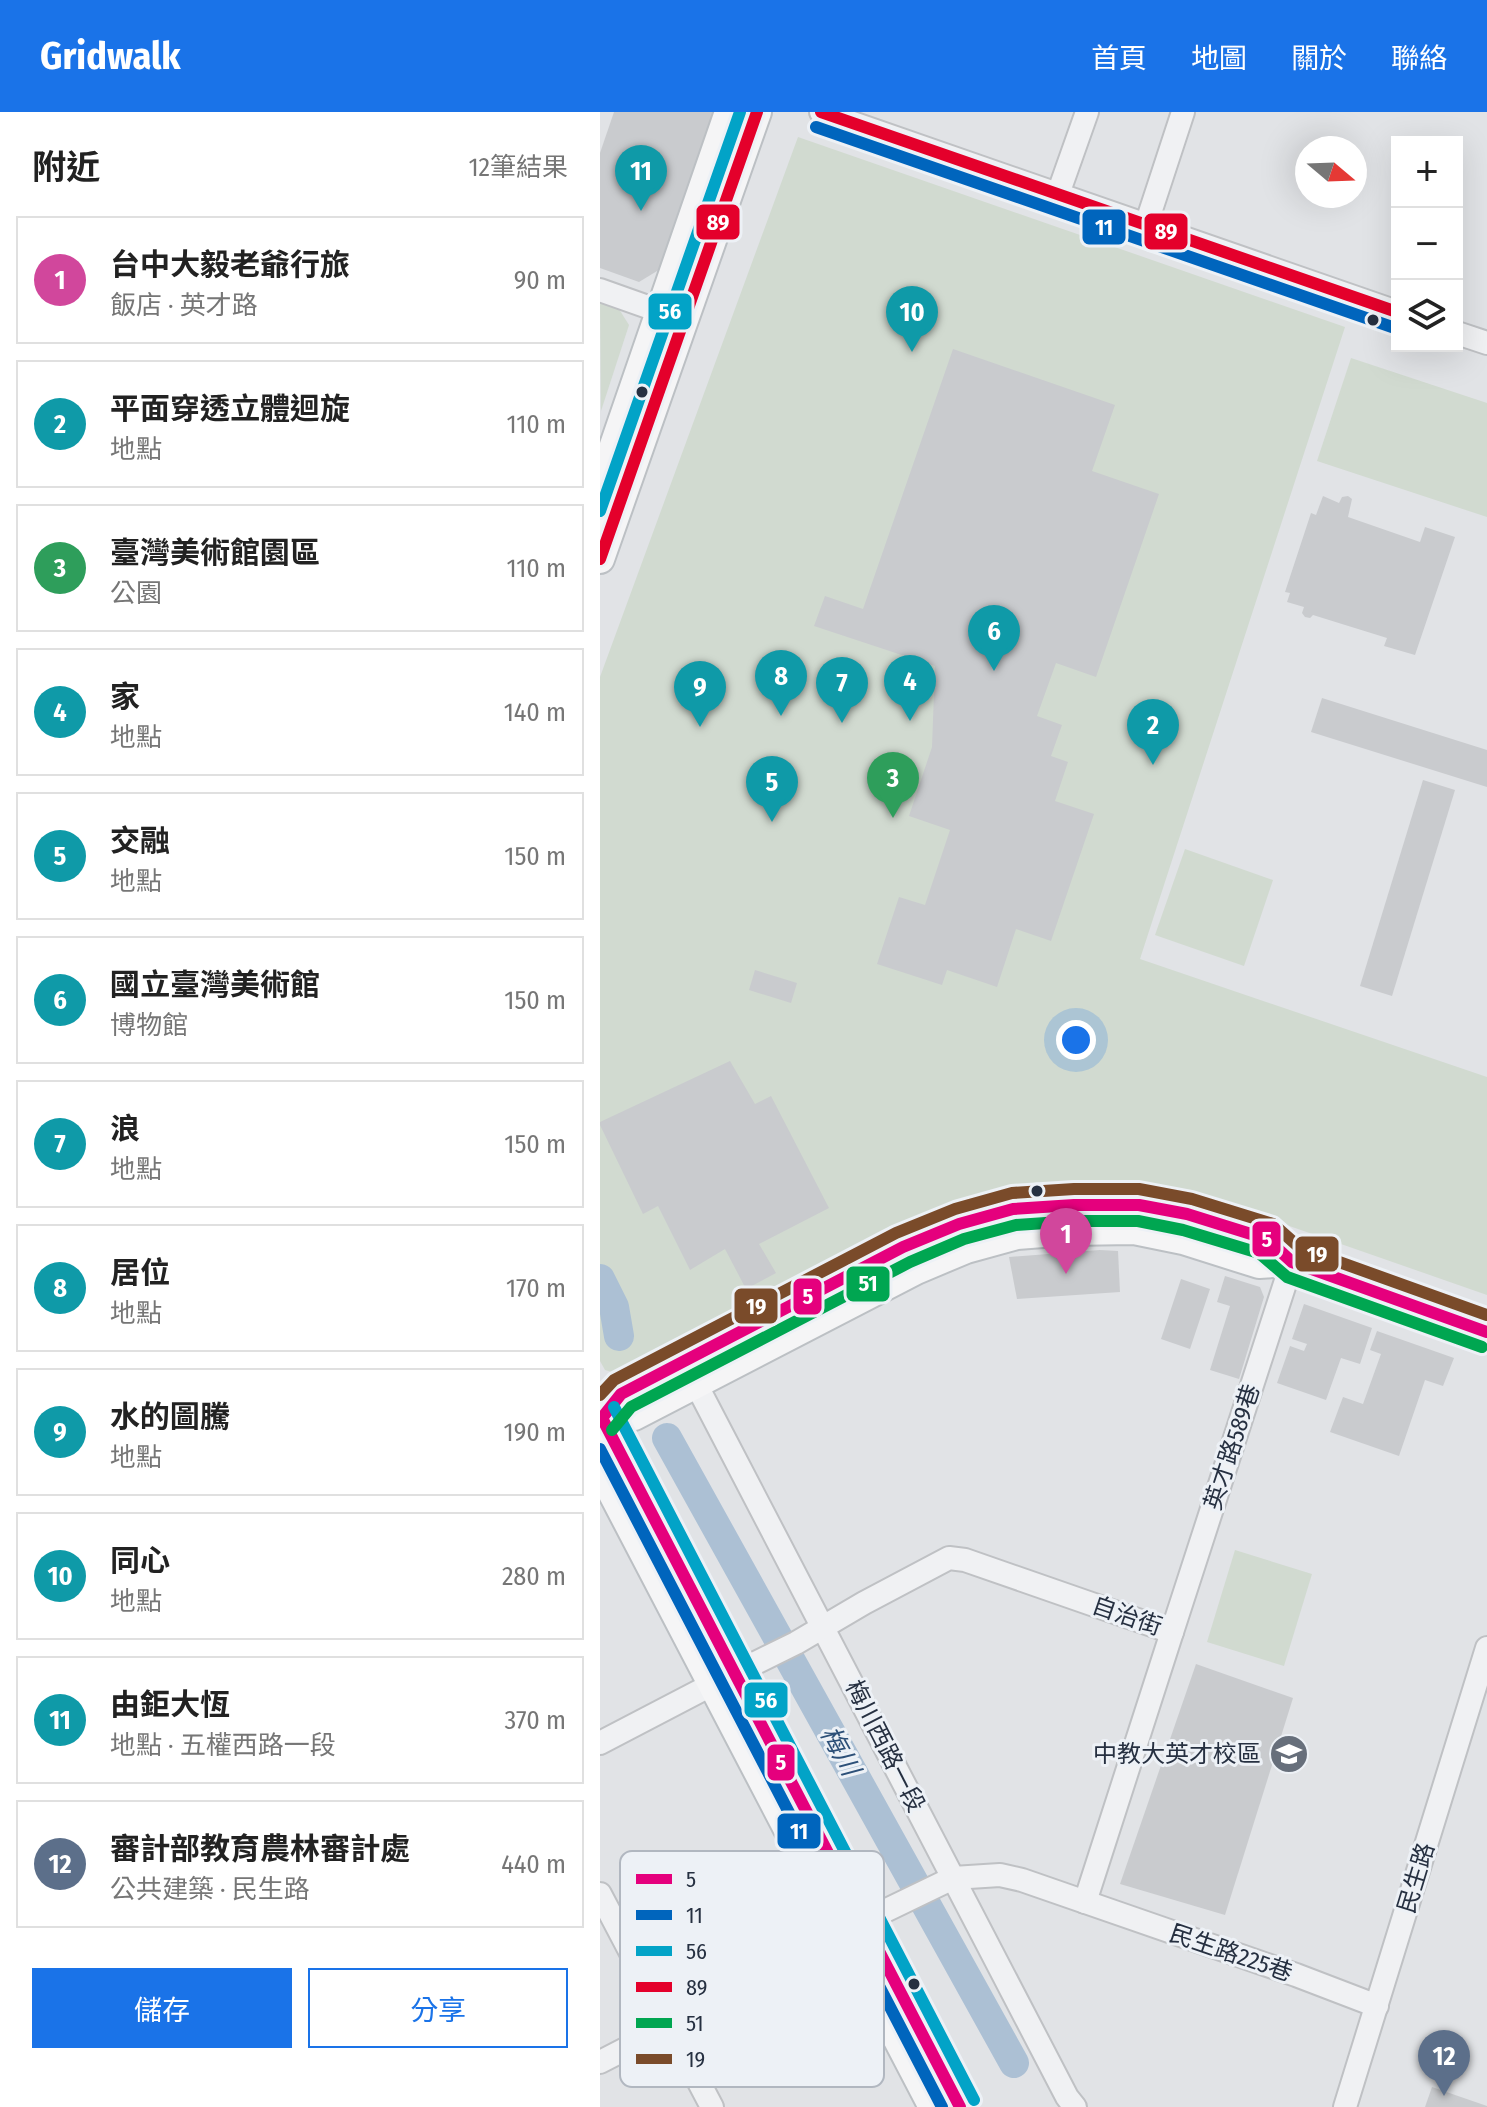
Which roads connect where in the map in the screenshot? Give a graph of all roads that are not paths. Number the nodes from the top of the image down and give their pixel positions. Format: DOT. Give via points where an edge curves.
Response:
graph roads {
  1 [pos="729,112"];
  2 [pos="757,112"];
  3 [pos="821,112"];
  4 [pos="1087,112"];
  5 [pos="1183,112"];
  6 [pos="1058,194"];
  7 [pos="1146,225"];
  8 [pos="600,290"];
  9 [pos="1391,310"];
  10 [pos="672,316"];
  11 [pos="1463,335"];
  12 [pos="1487,343"];
  13 [pos="610,428"];
  14 [pos="600,486"];
  15 [pos="600,559"];
  16 [pos="1292,1262"];
  17 [pos="1487,1332"];
  18 [pos="696,1384"];
  19 [pos="601,1417"];
  20 [pos="600,1469"];
  21 [pos="823,1628"];
  22 [pos="1172,1632"];
  23 [pos="1487,1648"];
  24 [pos="724,1679"];
  25 [pos="1480,1694"];
  26 [pos="600,1743"];
  27 [pos="813,1851"];
  28 [pos="953,1878"];
  29 [pos="600,1894"];
  30 [pos="1085,1902"];
  31 [pos="884,1911"];
  32 [pos="620,1932"];
  33 [pos="884,1979"];
  34 [pos="884,1997"];
  35 [pos="1377,2006"];
  36 [pos="620,2052"];
  37 [pos="600,2062"];
  38 [pos="701,2087"];
  39 [pos="712,2107"];
  40 [pos="933,2107"];
  41 [pos="960,2107"];
  42 [pos="1075,2107"];
  43 [pos="1345,2107"];
  1 -- 10 [label="main road"];
  2 -- 10 [label="main road"];
  3 -- 6 [label="street"];
  4 -- 6 [label="street"];
  5 -- 7 [label="street"];
  6 -- 7 [label="street"];
  7 -- 9 [label="street"];
  8 -- 10 [label="street"];
  10 -- 13 [label="main road"];
  10 -- 15 [label="main road"];
  11 -- 12 [label="street"];
  13 -- 14 [label="main road"];
  16 -- 17 [label="main road"];
  16 -- 18 [label="main road" via="1259,1264 1134,1230 1017,1235 916,1270"];
  16 -- 19 [label="main road" via="1267,1239 1151,1207 1013,1209 903,1247 621,1394"];
  16 -- 22 [label="street, 英才路589巷"];
  18 -- 19 [label="main road" via="634,1416"];
  18 -- 21 [label="street, 梅川西路一段"];
  19 -- 24 [label="main road"];
  20 -- 24 [label="main road"];
  21 -- 22 [label="street, 自治街" via="949,1558"];
  21 -- 24 [label="street, 自治街"];
  21 -- 28 [label="street, 梅川西路一段"];
  22 -- 30 [label="street, 自治街"];
  23 -- 25 [label="street, 民生路"];
  24 -- 26 [label="street"];
  24 -- 27 [label="main road"];
  25 -- 35 [label="street, 民生路"];
  28 -- 30 [label="street, 民生路225巷" via="1000,1875"];
  28 -- 31 [label="street, 民生路225巷"];
  28 -- 42 [label="street, 梅川西路一段"];
  29 -- 32 [label="street"];
  30 -- 35 [label="street, 民生路225巷"];
  33 -- 41 [label="main road"];
  34 -- 40 [label="main road"];
  35 -- 43 [label="street, 民生路"];
  36 -- 37 [label="street, 民生路225巷"];
  38 -- 39 [label="street"];
}
